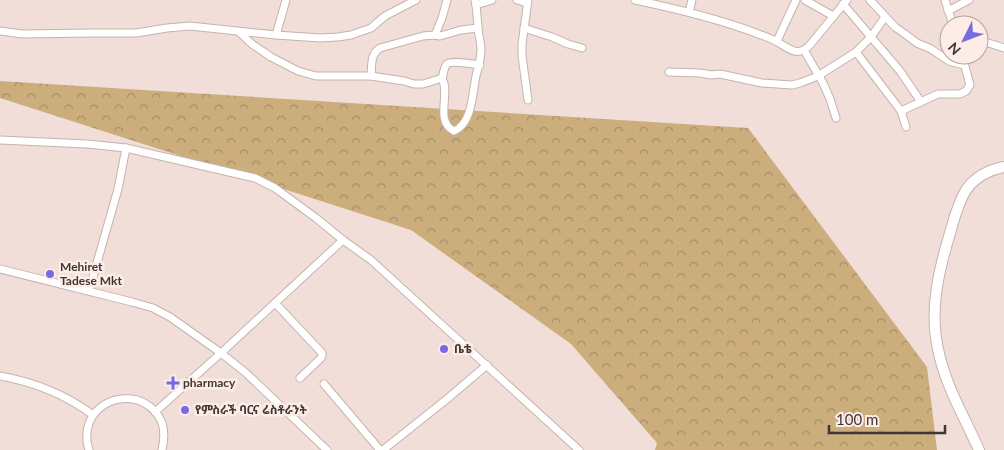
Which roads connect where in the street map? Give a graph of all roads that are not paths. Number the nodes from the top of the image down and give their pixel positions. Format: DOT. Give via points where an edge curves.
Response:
graph roads {
  1 [pos="286,0"];
  2 [pos="416,0"];
  3 [pos="447,0"];
  4 [pos="492,0"];
  5 [pos="517,0"];
  6 [pos="635,0"];
  7 [pos="692,0"];
  8 [pos="796,0"];
  9 [pos="870,0"];
  10 [pos="944,0"];
  11 [pos="969,0"];
  12 [pos="811,1"];
  13 [pos="475,2"];
  14 [pos="528,2"];
  15 [pos="845,2"];
  16 [pos="948,11"];
  17 [pos="689,12"];
  18 [pos="950,15"];
  19 [pos="833,16"];
  20 [pos="886,17"];
  21 [pos="478,28"];
  22 [pos="524,28"];
  23 [pos="0,31"];
  24 [pos="239,32"];
  25 [pos="276,35"];
  26 [pos="435,35"];
  27 [pos="871,37"];
  28 [pos="777,41"];
  29 [pos="989,43"];
  30 [pos="582,48"];
  31 [pos="1004,48"];
  32 [pos="804,50"];
  33 [pos="856,52"];
  34 [pos="939,54"];
  35 [pos="480,65"];
  36 [pos="964,65"];
  37 [pos="669,72"];
  38 [pos="371,76"];
  39 [pos="818,76"];
  40 [pos="442,79"];
  41 [pos="528,100"];
  42 [pos="920,102"];
  43 [pos="901,111"];
  44 [pos="836,118"];
  45 [pos="906,126"];
  46 [pos="0,140"];
  47 [pos="126,148"];
  48 [pos="1004,167"];
  49 [pos="343,240"];
  50 [pos="0,269"];
  51 [pos="89,291"];
  52 [pos="275,303"];
  53 [pos="222,353"];
  54 [pos="487,365"];
  55 [pos="0,376"];
  56 [pos="300,378"];
  57 [pos="324,384"];
  58 [pos="155,412"];
  59 [pos="93,415"];
  60 [pos="89,450"];
  61 [pos="162,450"];
  62 [pos="328,450"];
  63 [pos="382,450"];
  64 [pos="579,450"];
  65 [pos="979,450"];
  1 -- 25 [label="street"];
  2 -- 25 [label="street" via="385,16 371,28 351,35 320,38"];
  3 -- 26 [label="street"];
  4 -- 13 [label="street"];
  5 -- 14 [label="street"];
  6 -- 17 [label="street"];
  7 -- 17 [label="street"];
  8 -- 28 [label="street"];
  9 -- 20 [label="street"];
  10 -- 16 [label="street"];
  11 -- 16 [label="street"];
  12 -- 19 [label="street"];
  13 -- 21 [label="street"];
  14 -- 22 [label="street"];
  15 -- 19 [label="street"];
  15 -- 27 [label="street"];
  16 -- 18 [label="street"];
  17 -- 28 [label="street"];
  19 -- 32 [label="street"];
  20 -- 27 [label="street"];
  20 -- 34 [label="street" via="917,43"];
  21 -- 26 [label="street"];
  21 -- 35 [label="street"];
  22 -- 30 [label="street"];
  22 -- 41 [label="street" via="522,56"];
  23 -- 24 [label="street" via="22,34 136,33 190,26"];
  24 -- 25 [label="street"];
  24 -- 38 [label="street" via="259,50 307,74"];
  26 -- 38 [label="street" via="376,50 372,56"];
  27 -- 33 [label="street"];
  27 -- 42 [label="street" via="900,71"];
  28 -- 32 [label="street" via="796,52"];
  29 -- 31 [label="street"];
  32 -- 39 [label="street"];
  33 -- 39 [label="street"];
  33 -- 43 [label="street"];
  35 -- 40 [label="street" via="448,64"];
  35 -- 40 [label="street" via="471,107 463,123 454,131 447,126"];
  36 -- 42 [label="street" via="970,85 966,91 938,94"];
  37 -- 39 [label="street" via="720,74 762,83 792,85"];
  38 -- 40 [label="street" via="414,84"];
  39 -- 44 [label="street"];
  42 -- 43 [label="street"];
  43 -- 45 [label="street"];
  46 -- 47 [label="street"];
  47 -- 49 [label="street" via="261,180"];
  47 -- 51 [label="street" via="118,190"];
  48 -- 65 [label="street" via="986,173 966,190 954,218 937,288 935,329 942,369"];
  49 -- 52 [label="street"];
  49 -- 54 [label="street" via="371,260"];
  50 -- 51 [label="street"];
  51 -- 53 [label="street" via="153,308"];
  52 -- 53 [label="street"];
  52 -- 56 [label="street" via="322,353 321,358"];
  53 -- 58 [label="street"];
  53 -- 62 [label="street"];
  54 -- 63 [label="street"];
  54 -- 64 [label="street"];
  55 -- 59 [label="street" via="25,381 63,396"];
  57 -- 63 [label="street"];
  58 -- 59 [label="street" via="143,402 124,398 108,402"];
  58 -- 61 [label="street" via="165,438"];
  59 -- 60 [label="street" via="87,427"];
}
